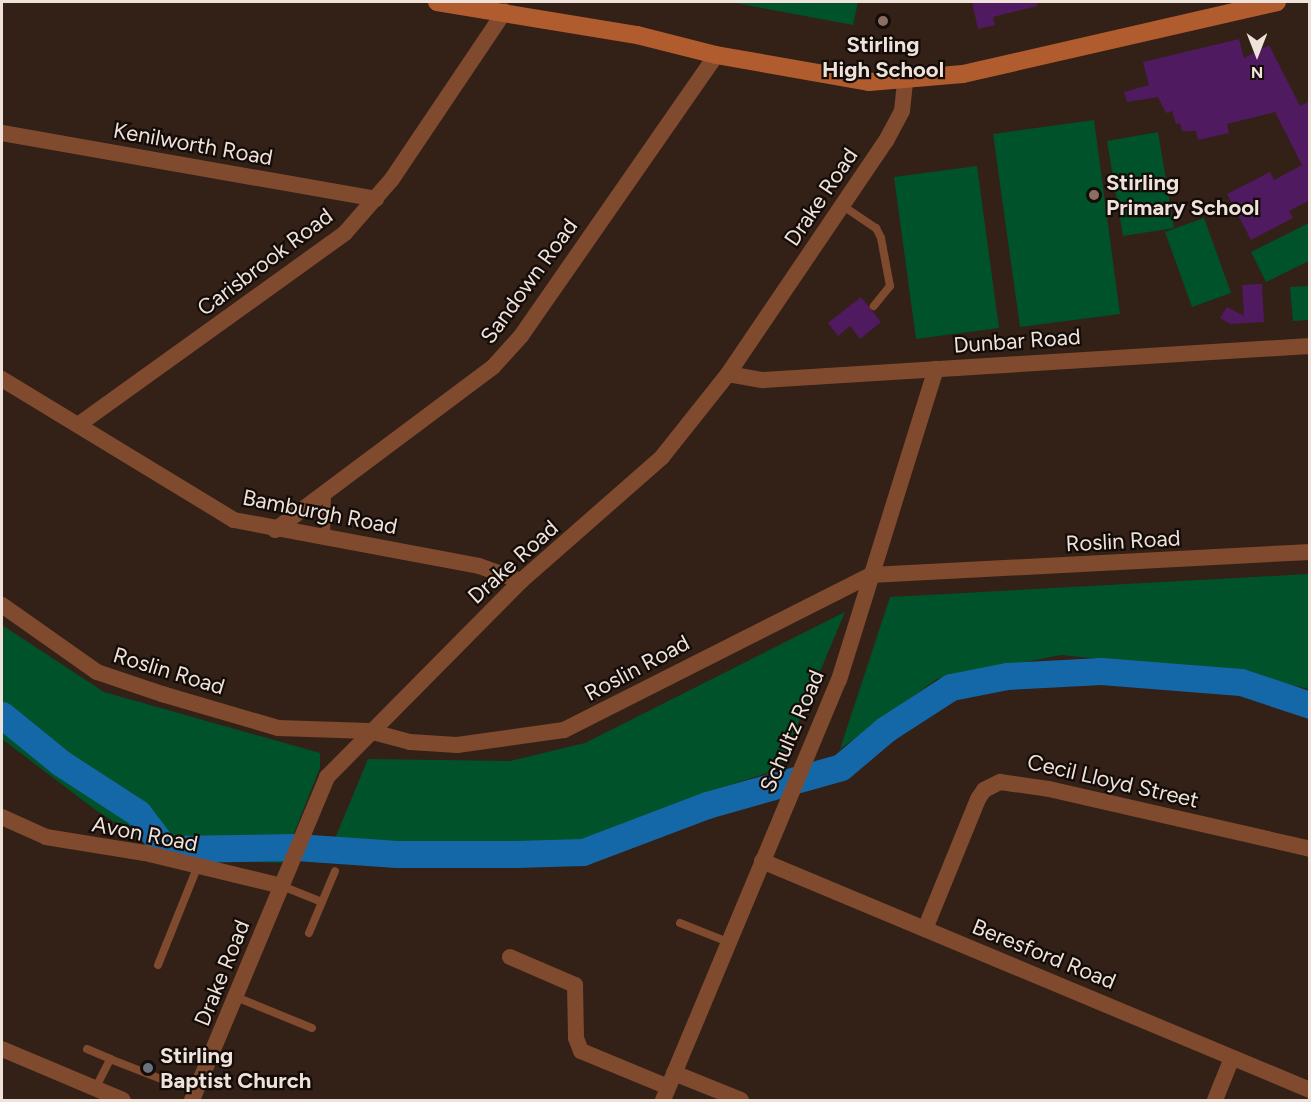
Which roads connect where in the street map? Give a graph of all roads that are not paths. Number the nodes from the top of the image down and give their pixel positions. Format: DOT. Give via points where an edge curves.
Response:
graph roads {
  1 [pos="437,2"];
  2 [pos="1277,2"];
  3 [pos="479,6"];
  4 [pos="505,11"];
  5 [pos="716,55"];
  6 [pos="905,81"];
  7 [pos="2,133"];
  8 [pos="376,199"];
  9 [pos="843,206"];
  10 [pos="874,306"];
  11 [pos="1310,346"];
  12 [pos="936,369"];
  13 [pos="728,374"];
  14 [pos="2,379"];
  15 [pos="78,425"];
  16 [pos="328,487"];
  17 [pos="275,530"];
  18 [pos="326,539"];
  19 [pos="1310,552"];
  20 [pos="871,575"];
  21 [pos="521,581"];
  22 [pos="2,605"];
  23 [pos="369,731"];
  24 [pos="2,817"];
  25 [pos="1310,849"];
  26 [pos="762,861"];
  27 [pos="197,868"];
  28 [pos="335,871"];
  29 [pos="282,886"];
  30 [pos="322,902"];
  31 [pos="680,923"];
  32 [pos="925,928"];
  33 [pos="309,933"];
  34 [pos="728,942"];
  35 [pos="510,957"];
  36 [pos="158,965"];
  37 [pos="236,997"];
  38 [pos="312,1028"];
  39 [pos="2,1049"];
  40 [pos="87,1049"];
  41 [pos="1232,1058"];
  42 [pos="110,1059"];
  43 [pos="166,1081"];
  44 [pos="668,1087"];
  45 [pos="95,1090"];
  46 [pos="1310,1090"];
  47 [pos="123,1101"];
  48 [pos="192,1101"];
  49 [pos="741,1101"];
  50 [pos="1215,1101"];
  1 -- 3 [label="street"];
  2 -- 6 [label="street" via="1055,55"];
  3 -- 4 [label="street"];
  4 -- 5 [label="street" via="637,35"];
  4 -- 8 [label="street, Carisbrook Road"];
  5 -- 6 [label="street" via="869,82"];
  5 -- 16 [label="street, Sandown Road" via="521,336 493,367"];
  6 -- 9 [label="street, Drake Road" via="896,123"];
  7 -- 8 [label="street, Kenilworth Road"];
  8 -- 15 [label="street, Carisbrook Road" via="313,258"];
  9 -- 10 [label="lane" via="876,228 881,238 890,286"];
  9 -- 13 [label="street, Drake Road"];
  11 -- 12 [label="street, Dunbar Road"];
  12 -- 13 [label="street, Dunbar Road" via="763,380"];
  12 -- 20 [label="street, Schultz Road"];
  13 -- 21 [label="street, Drake Road" via="649,471"];
  14 -- 15 [label="street, Bamburgh Road"];
  15 -- 17 [label="street, Bamburgh Road" via="234,520"];
  16 -- 17 [label="street, Sandown Road"];
  16 -- 18 [label="lane" via="324,511"];
  17 -- 18 [label="street, Bamburgh Road"];
  18 -- 21 [label="street, Bamburgh Road" via="479,566"];
  19 -- 20 [label="street, Roslin Road"];
  20 -- 23 [label="street, Roslin Road" via="564,730 457,745 410,742"];
  20 -- 26 [label="street, Schultz Road" via="839,680"];
  21 -- 23 [label="street, Drake Road"];
  22 -- 23 [label="street, Roslin Road" via="65,653 124,682 278,728"];
  23 -- 29 [label="street, Drake Road" via="327,777"];
  24 -- 27 [label="street, Avon Road" via="46,837 145,853"];
  25 -- 32 [label="street, Cecil Lloyd Street" via="1009,780 990,786 978,799"];
  26 -- 32 [label="street, Beresford Road"];
  26 -- 34 [label="street, Schultz Road"];
  27 -- 29 [label="street, Avon Road"];
  27 -- 36 [label="lane"];
  28 -- 30 [label="lane"];
  29 -- 30 [label="lane"];
  29 -- 37 [label="street, Drake Road"];
  30 -- 33 [label="lane"];
  31 -- 34 [label="lane"];
  32 -- 41 [label="street, Beresford Road"];
  34 -- 44 [label="street, Schultz Road"];
  35 -- 44 [label="street" via="575,985 576,1038 581,1051"];
  37 -- 38 [label="lane"];
  37 -- 48 [label="street, Drake Road"];
  39 -- 45 [label="street"];
  40 -- 42 [label="lane"];
  41 -- 46 [label="street, Beresford Road"];
  41 -- 50 [label="street"];
  42 -- 43 [label="lane"];
  42 -- 45 [label="lane"];
  44 -- 49 [label="street"];
  45 -- 47 [label="street"];
}
